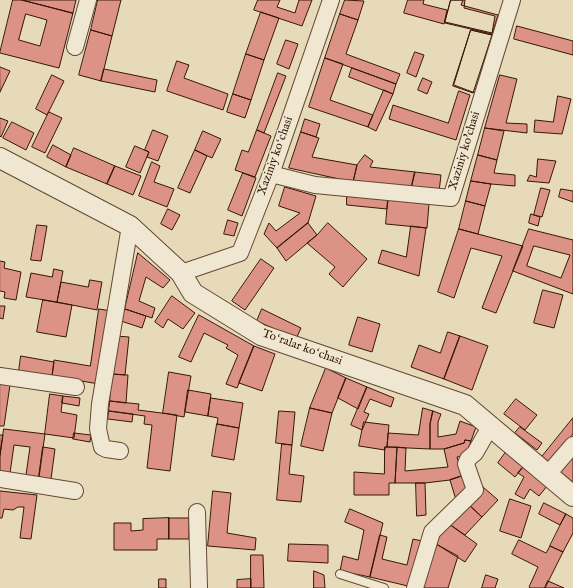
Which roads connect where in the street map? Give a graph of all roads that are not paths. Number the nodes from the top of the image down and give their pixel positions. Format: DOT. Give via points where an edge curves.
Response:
graph roads {
  1 [pos="88,0"];
  2 [pos="331,0"];
  3 [pos="512,0"];
  4 [pos="75,47"];
  5 [pos="0,158"];
  6 [pos="271,174"];
  7 [pos="130,226"];
  8 [pos="181,273"];
  9 [pos="0,376"];
  10 [pos="76,387"];
  11 [pos="490,426"];
  12 [pos="573,445"];
  13 [pos="120,450"];
  14 [pos="548,474"];
  15 [pos="0,479"];
  16 [pos="75,491"];
  17 [pos="573,496"];
  18 [pos="197,512"];
  19 [pos="340,574"];
  20 [pos="200,588"];
  21 [pos="384,588"];
  22 [pos="415,588"];
  1 -- 4 [label="street"];
  2 -- 6 [label="street, Xaziniy koʻchasi"];
  3 -- 6 [label="street, Xaziniy ko'chasi" via="451,198 315,185"];
  5 -- 7 [label="street, Toʻralar koʻchasi"];
  6 -- 8 [label="street, Xaziniy koʻchasi" via="240,253"];
  7 -- 8 [label="street, Toʻralar koʻchasi"];
  7 -- 13 [label="street" via="98,429 102,447"];
  8 -- 11 [label="street, Toʻralar koʻchasi" via="193,293 261,335 465,405"];
  9 -- 10 [label="street"];
  11 -- 14 [label="street, Toʻralar koʻchasi"];
  11 -- 22 [label="street" via="466,464 475,490 432,532"];
  12 -- 14 [label="street"];
  14 -- 17 [label="street, Toʻralar koʻchasi"];
  15 -- 16 [label="street"];
  18 -- 20 [label="street"];
  19 -- 21 [label="lane"];
}
